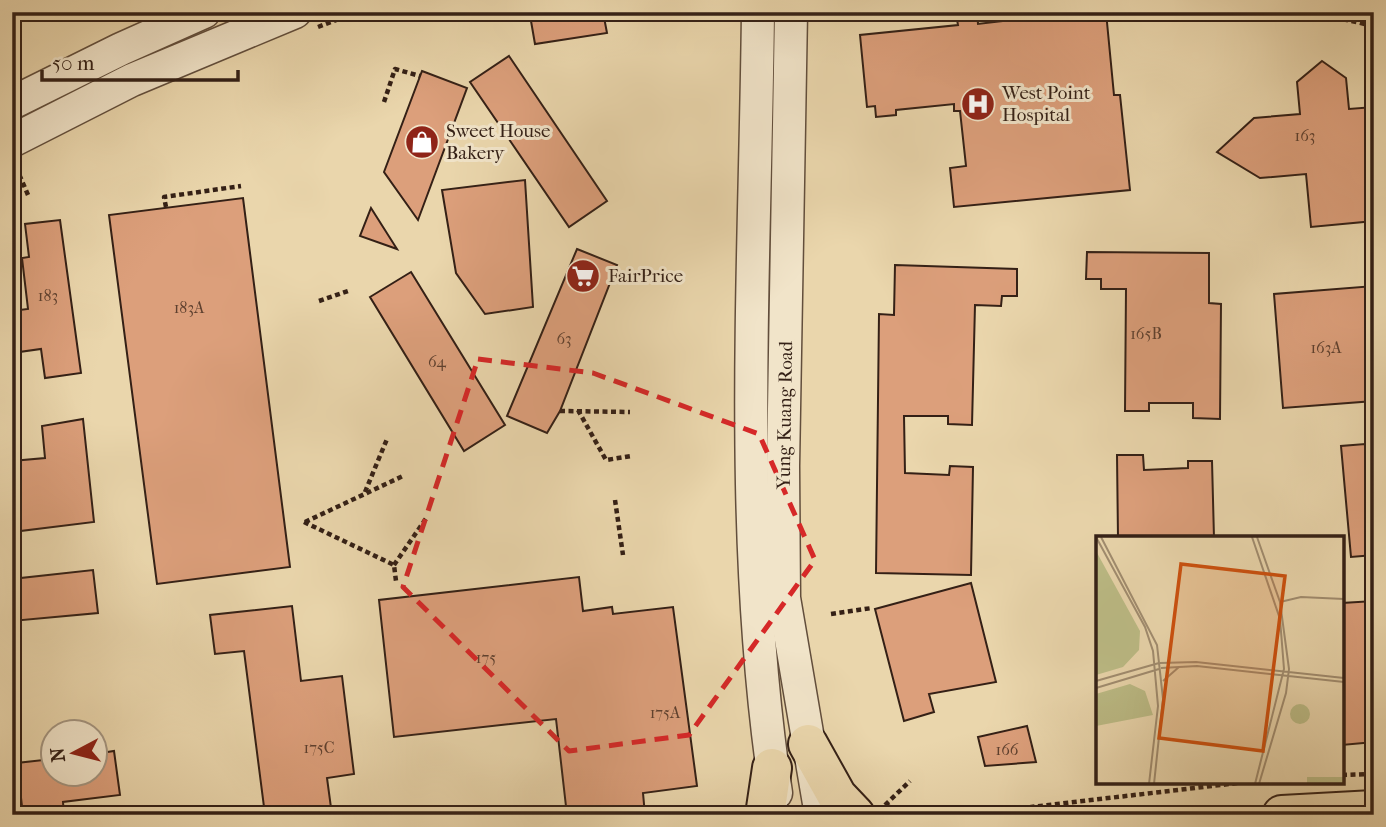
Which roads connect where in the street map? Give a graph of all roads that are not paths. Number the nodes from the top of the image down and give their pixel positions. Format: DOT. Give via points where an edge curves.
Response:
graph roads {
  1 [pos="204,12"];
  2 [pos="295,12"];
  3 [pos="758,12"];
  4 [pos="791,12"];
  5 [pos="215,45"];
  6 [pos="12,103"];
  7 [pos="13,151"];
  8 [pos="808,744"];
  9 [pos="772,768"];
  10 [pos="870,810"];
  11 [pos="1374,810"];
  12 [pos="765,815"];
  13 [pos="779,815"];
  14 [pos="821,815"];
  15 [pos="1282,815"];
  1 -- 5 [label="street"];
  1 -- 6 [label="street"];
  2 -- 5 [label="street"];
  3 -- 9 [label="street, Yung Kuang Road" via="752,489 756,612"];
  4 -- 8 [label="street, Yung Kuang Road" via="783,561 784,598"];
  5 -- 7 [label="street" via="132,80"];
  8 -- 10 [label="main road" via="837,796"];
  8 -- 14 [label="street, Yung Kuang Road"];
  9 -- 12 [label="main road"];
  9 -- 13 [label="street, Yung Kuang Road"];
  11 -- 15 [label="main road"];
}
